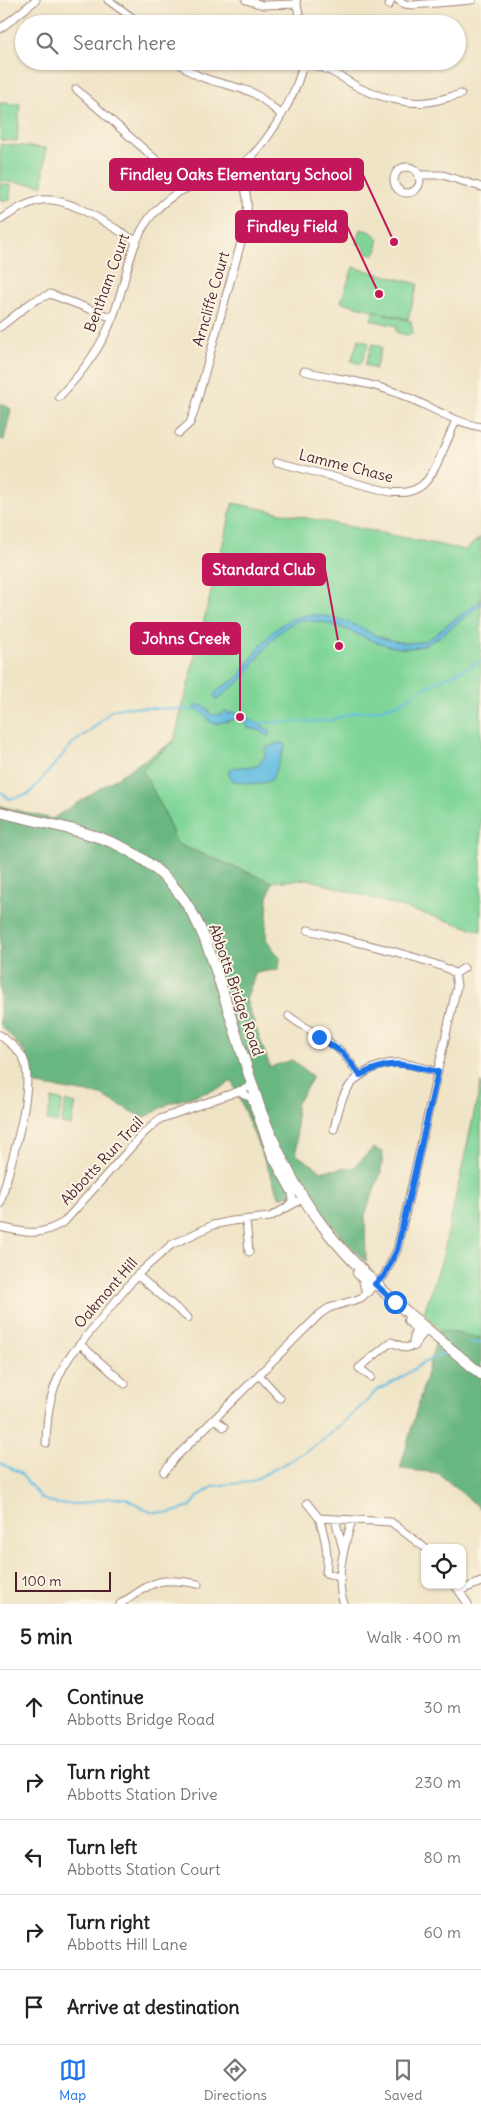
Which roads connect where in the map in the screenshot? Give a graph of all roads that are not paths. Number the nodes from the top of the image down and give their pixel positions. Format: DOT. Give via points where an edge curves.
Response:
graph roads {
  1 [pos="36,0"];
  2 [pos="108,0"];
  3 [pos="246,0"];
  4 [pos="398,0"];
  5 [pos="472,0"];
  6 [pos="296,2"];
  7 [pos="17,15"];
  8 [pos="129,15"];
  9 [pos="299,15"];
  10 [pos="15,17"];
  11 [pos="0,29"];
  12 [pos="188,70"];
  13 [pos="301,70"];
  14 [pos="330,70"];
  15 [pos="76,89"];
  16 [pos="460,94"];
  17 [pos="282,115"];
  18 [pos="237,168"];
  19 [pos="419,175"];
  20 [pos="481,187"];
  21 [pos="182,189"];
  22 [pos="0,220"];
  23 [pos="136,241"];
  24 [pos="113,318"];
  25 [pos="0,327"];
  26 [pos="304,371"];
  27 [pos="59,397"];
  28 [pos="456,420"];
  29 [pos="481,427"];
  30 [pos="179,433"];
  31 [pos="277,462"];
  32 [pos="0,812"];
  33 [pos="308,930"];
  34 [pos="464,968"];
  35 [pos="455,974"];
  36 [pos="289,1016"];
  37 [pos="0,1036"];
  38 [pos="438,1072"];
  39 [pos="360,1075"];
  40 [pos="253,1086"];
  41 [pos="239,1091"];
  42 [pos="334,1129"];
  43 [pos="3,1180"];
  44 [pos="304,1198"];
  45 [pos="0,1204"];
  46 [pos="284,1211"];
  47 [pos="246,1220"];
  48 [pos="0,1227"];
  49 [pos="249,1252"];
  50 [pos="137,1275"];
  51 [pos="371,1288"];
  52 [pos="395,1302"];
  53 [pos="188,1318"];
  54 [pos="431,1332"];
  55 [pos="80,1344"];
  56 [pos="414,1345"];
  57 [pos="481,1374"];
  58 [pos="259,1375"];
  59 [pos="371,1377"];
  60 [pos="125,1384"];
  61 [pos="280,1398"];
  62 [pos="215,1418"];
  63 [pos="224,1427"];
  64 [pos="46,1443"];
  65 [pos="164,1472"];
  66 [pos="307,1503"];
  67 [pos="319,1518"];
  68 [pos="335,1519"];
  69 [pos="352,1520"];
  70 [pos="421,1545"];
  71 [pos="344,1550"];
  72 [pos="341,1578"];
  73 [pos="481,1582"];
  74 [pos="198,1584"];
  75 [pos="466,1586"];
  76 [pos="458,1589"];
  77 [pos="120,1604"];
  78 [pos="344,1604"];
  79 [pos="468,1604"];
  1 -- 7 [label="street"];
  2 -- 8 [label="street"];
  3 -- 6 [label="street" via="263,5"];
  4 -- 5 [label="street" via="413,5"];
  6 -- 9 [label="street"];
  10 -- 11 [label="street"];
  12 -- 17 [label="street" via="253,93"];
  13 -- 17 [label="street, Bentham Court"];
  14 -- 16 [label="street" via="366,91 403,101 426,102"];
  15 -- 21 [label="street" via="162,165"];
  17 -- 18 [label="street, Bentham Court" via="254,153"];
  18 -- 21 [label="street, Bentham Court"];
  18 -- 30 [label="street, Arncliffe Court" via="248,195 245,228 196,406 190,423"];
  19 -- 20 [label="street" via="443,175"];
  21 -- 23 [label="street, Bentham Court" via="151,216"];
  22 -- 23 [label="street" via="31,203 52,200 76,208"];
  23 -- 24 [label="street, Bentham Court"];
  24 -- 25 [label="street" via="50,294 32,302"];
  24 -- 27 [label="street, Bentham Court" via="95,352"];
  26 -- 28 [label="street" via="377,386"];
  28 -- 29 [label="street"];
  28 -- 31 [label="street, Lamme Chase" via="433,473 426,482 409,492 390,492"];
  32 -- 40 [label="main road, Abbotts Bridge Road" via="100,838 123,848 159,872 177,891 200,925"];
  33 -- 35 [label="street" via="419,959 448,968"];
  34 -- 35 [label="street"];
  35 -- 38 [label="street" via="457,986"];
  36 -- 39 [label="street" via="334,1046"];
  37 -- 43 [label="street" via="24,1059 27,1073 27,1096"];
  38 -- 39 [label="street" via="390,1063"];
  38 -- 51 [label="street" via="397,1250 384,1276"];
  39 -- 42 [label="street" via="346,1090"];
  40 -- 41 [label="street, Abbotts Run Trail"];
  40 -- 44 [label="main road, Abbotts Bridge Road" via="274,1143"];
  41 -- 46 [label="street" via="251,1098 271,1155 292,1193 293,1200"];
  41 -- 48 [label="street, Abbotts Run Trail" via="160,1119 64,1222 51,1230 28,1234"];
  43 -- 45 [label="street"];
  44 -- 46 [label="street, Oakmont Hill"];
  44 -- 51 [label="main road, Abbotts Bridge Road"];
  46 -- 47 [label="street, Oakmont Hill" via="270,1217"];
  47 -- 49 [label="street"];
  47 -- 50 [label="street, Oakmont Hill" via="213,1226 187,1236 171,1245"];
  50 -- 53 [label="street"];
  50 -- 55 [label="street, Oakmont Hill"];
  51 -- 52 [label="main road, Abbotts Bridge Road"];
  51 -- 58 [label="street" via="361,1298 320,1314"];
  52 -- 54 [label="main road, Abbotts Bridge Road"];
  52 -- 56 [label="main road, Abbotts Bridge Road" via="395,1308 418,1329"];
  54 -- 56 [label="street"];
  54 -- 57 [label="main road, Abbotts Bridge Road"];
  55 -- 60 [label="street"];
  55 -- 64 [label="street, Oakmont Hill" via="62,1367 52,1391"];
  56 -- 59 [label="street" via="406,1348 391,1342 360,1368"];
  58 -- 61 [label="street"];
  58 -- 62 [label="street"];
  62 -- 63 [label="street"];
  62 -- 65 [label="street"];
  66 -- 67 [label="street"];
  67 -- 68 [label="street"];
  67 -- 72 [label="street" via="328,1559 326,1573"];
  68 -- 69 [label="street"];
  68 -- 71 [label="street"];
  69 -- 70 [label="street" via="391,1522"];
  69 -- 71 [label="street"];
  71 -- 72 [label="street"];
  72 -- 78 [label="street" via="340,1594"];
  73 -- 75 [label="street"];
  74 -- 77 [label="street" via="161,1580"];
  76 -- 79 [label="street"];
}
